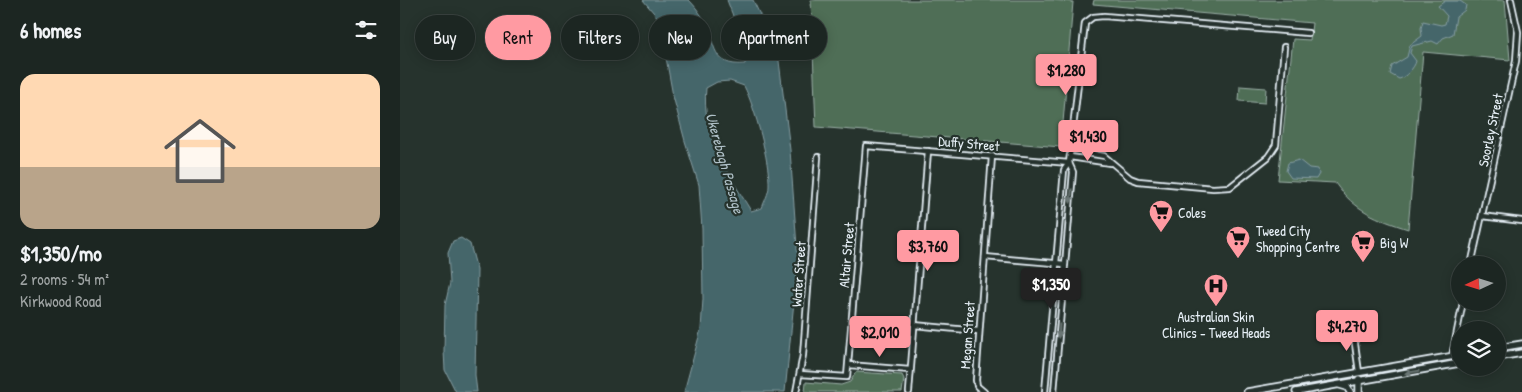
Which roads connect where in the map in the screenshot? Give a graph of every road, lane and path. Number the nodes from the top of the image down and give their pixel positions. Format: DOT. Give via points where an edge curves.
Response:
graph roads {
  1 [pos="1511,0"];
  2 [pos="1520,32"];
  3 [pos="1308,33"];
  4 [pos="1284,47"];
  5 [pos="866,146"];
  6 [pos="1070,150"];
  7 [pos="928,151"];
  8 [pos="992,156"];
  9 [pos="818,157"];
  10 [pos="1070,157"];
  11 [pos="1069,164"];
  12 [pos="1111,164"];
  13 [pos="1482,216"];
  14 [pos="1522,221"];
  15 [pos="1474,256"];
  16 [pos="984,257"];
  17 [pos="1056,263"];
  18 [pos="1065,264"];
  19 [pos="914,325"];
  20 [pos="1353,330"];
  21 [pos="978,331"];
  22 [pos="1522,344"];
  23 [pos="1506,347"];
  24 [pos="1522,353"];
  25 [pos="1451,356"];
  26 [pos="1506,356"];
  27 [pos="848,365"];
  28 [pos="1451,365"];
  29 [pos="910,370"];
  30 [pos="1359,372"];
  31 [pos="800,374"];
  32 [pos="1359,381"];
  33 [pos="1339,385"];
  34 [pos="796,392"];
  35 [pos="909,392"];
  36 [pos="984,392"];
  37 [pos="1045,392"];
  38 [pos="1054,392"];
  39 [pos="1247,392"];
  40 [pos="1296,392"];
  41 [pos="1350,392"];
  42 [pos="1359,392"];
  1 -- 2 [label="street, Soorley Street"];
  2 -- 13 [label="street, Soorley Street"];
  3 -- 6 [label="street" via="1104,16 1088,19 1082,32"];
  4 -- 12 [label="street" via="1276,145 1268,157 1238,182 1223,189 1138,181"];
  5 -- 7 [label="street, Duffy Street"];
  5 -- 27 [label="street, Altair Street"];
  6 -- 10 [label="street"];
  6 -- 12 [label="street" via="1097,154"];
  7 -- 8 [label="street, Duffy Street"];
  7 -- 19 [label="street"];
  8 -- 11 [label="street, Duffy Street"];
  8 -- 16 [label="street, Megan Street"];
  9 -- 31 [label="street, Water Street"];
  10 -- 11 [label="street"];
  10 -- 12 [label="street"];
  11 -- 17 [label="street" via="1064,170"];
  11 -- 18 [label="street, one-way" via="1073,172"];
  13 -- 14 [label="street"];
  13 -- 15 [label="street, Soorley Street"];
  16 -- 17 [label="street"];
  16 -- 21 [label="street, Megan Street"];
  17 -- 18 [label="street"];
  17 -- 37 [label="street"];
  18 -- 38 [label="street, one-way"];
  19 -- 21 [label="street"];
  19 -- 29 [label="street"];
  20 -- 30 [label="street"];
  21 -- 36 [label="street, Megan Street" via="976,380"];
  22 -- 23 [label="main road"];
  24 -- 26 [label="main road"];
  25 -- 30 [label="main road"];
  27 -- 29 [label="street"];
  27 -- 31 [label="street" via="847,377"];
  28 -- 32 [label="main road, one-way"];
  29 -- 35 [label="street"];
  30 -- 32 [label="main road"];
  30 -- 39 [label="main road"];
  31 -- 34 [label="street, Water Street"];
  32 -- 33 [label="main road"];
  32 -- 42 [label="main road"];
  33 -- 40 [label="main road"];
  33 -- 41 [label="main road"];
}
